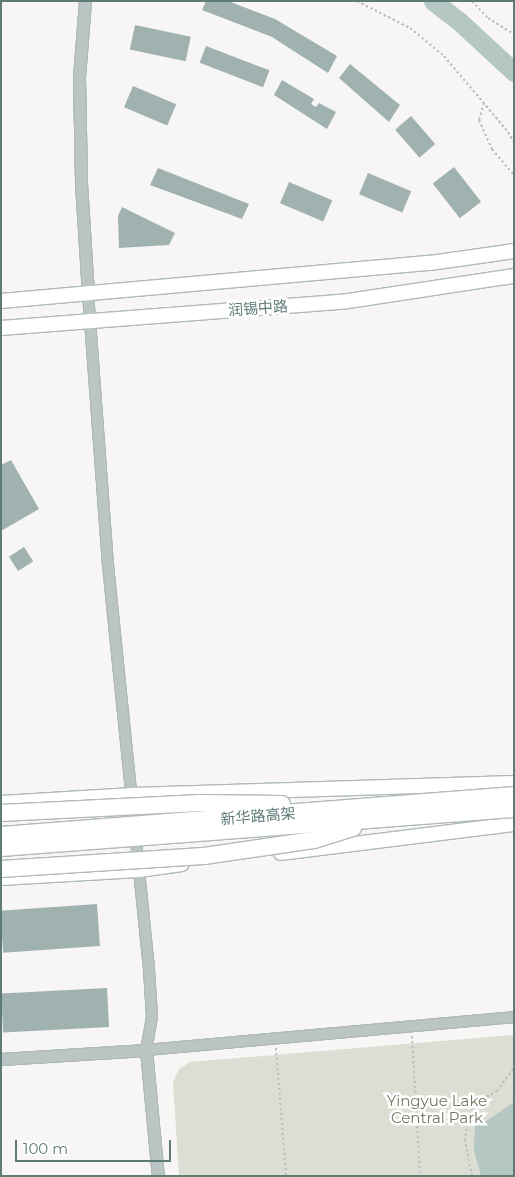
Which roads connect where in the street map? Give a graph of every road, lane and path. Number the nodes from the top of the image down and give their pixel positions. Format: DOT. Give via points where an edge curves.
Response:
graph roads {
  1 [pos="85,1"];
  2 [pos="356,1"];
  3 [pos="472,1"];
  4 [pos="514,34"];
  5 [pos="484,103"];
  6 [pos="514,143"];
  7 [pos="514,175"];
  8 [pos="514,251"];
  9 [pos="514,276"];
  10 [pos="88,294"];
  11 [pos="1,301"];
  12 [pos="90,321"];
  13 [pos="1,328"];
  14 [pos="514,783"];
  15 [pos="133,795"];
  16 [pos="514,795"];
  17 [pos="1,803"];
  18 [pos="514,809"];
  19 [pos="384,812"];
  20 [pos="1,813"];
  21 [pos="514,824"];
  22 [pos="1,835"];
  23 [pos="1,848"];
  24 [pos="1,869"];
  25 [pos="140,870"];
  26 [pos="1,878"];
  27 [pos="514,1017"];
  28 [pos="412,1026"];
  29 [pos="276,1038"];
  30 [pos="146,1050"];
  31 [pos="1,1059"];
  32 [pos="514,1068"];
  33 [pos="158,1176"];
  34 [pos="286,1176"];
  35 [pos="420,1176"];
  36 [pos="472,1176"];
  1 -- 10 [label="street" via="79,77"];
  2 -- 5 [label="path" via="410,28 444,56"];
  3 -- 4 [label="path" via="488,18"];
  5 -- 6 [label="path"];
  5 -- 7 [label="path" via="479,120 492,149"];
  8 -- 10 [label="main road, 润锡中路" via="430,263"];
  9 -- 12 [label="main road, 润锡中路" via="348,301"];
  10 -- 11 [label="main road, 润锡中路"];
  10 -- 12 [label="street"];
  12 -- 13 [label="main road, 润锡中路"];
  12 -- 15 [label="street" via="108,565"];
  14 -- 15 [label="main road"];
  15 -- 17 [label="main road"];
  15 -- 25 [label="street"];
  16 -- 19 [label="highway, 新华路高架, bridge"];
  18 -- 19 [label="highway, 新华路高架, bridge"];
  19 -- 20 [label="highway, bridge" via="200,803"];
  19 -- 22 [label="highway, 新华路高架, bridge"];
  19 -- 23 [label="highway, 新华路高架, bridge"];
  19 -- 24 [label="highway, bridge" via="314,840 204,856"];
  21 -- 25 [label="main road"];
  25 -- 26 [label="main road"];
  25 -- 30 [label="street" via="152,1017"];
  27 -- 28 [label="street"];
  28 -- 29 [label="street"];
  28 -- 35 [label="path"];
  29 -- 30 [label="street"];
  29 -- 34 [label="path"];
  30 -- 31 [label="street"];
  30 -- 33 [label="street"];
  32 -- 36 [label="path" via="497,1091 482,1099 470,1114 465,1141"];
}
